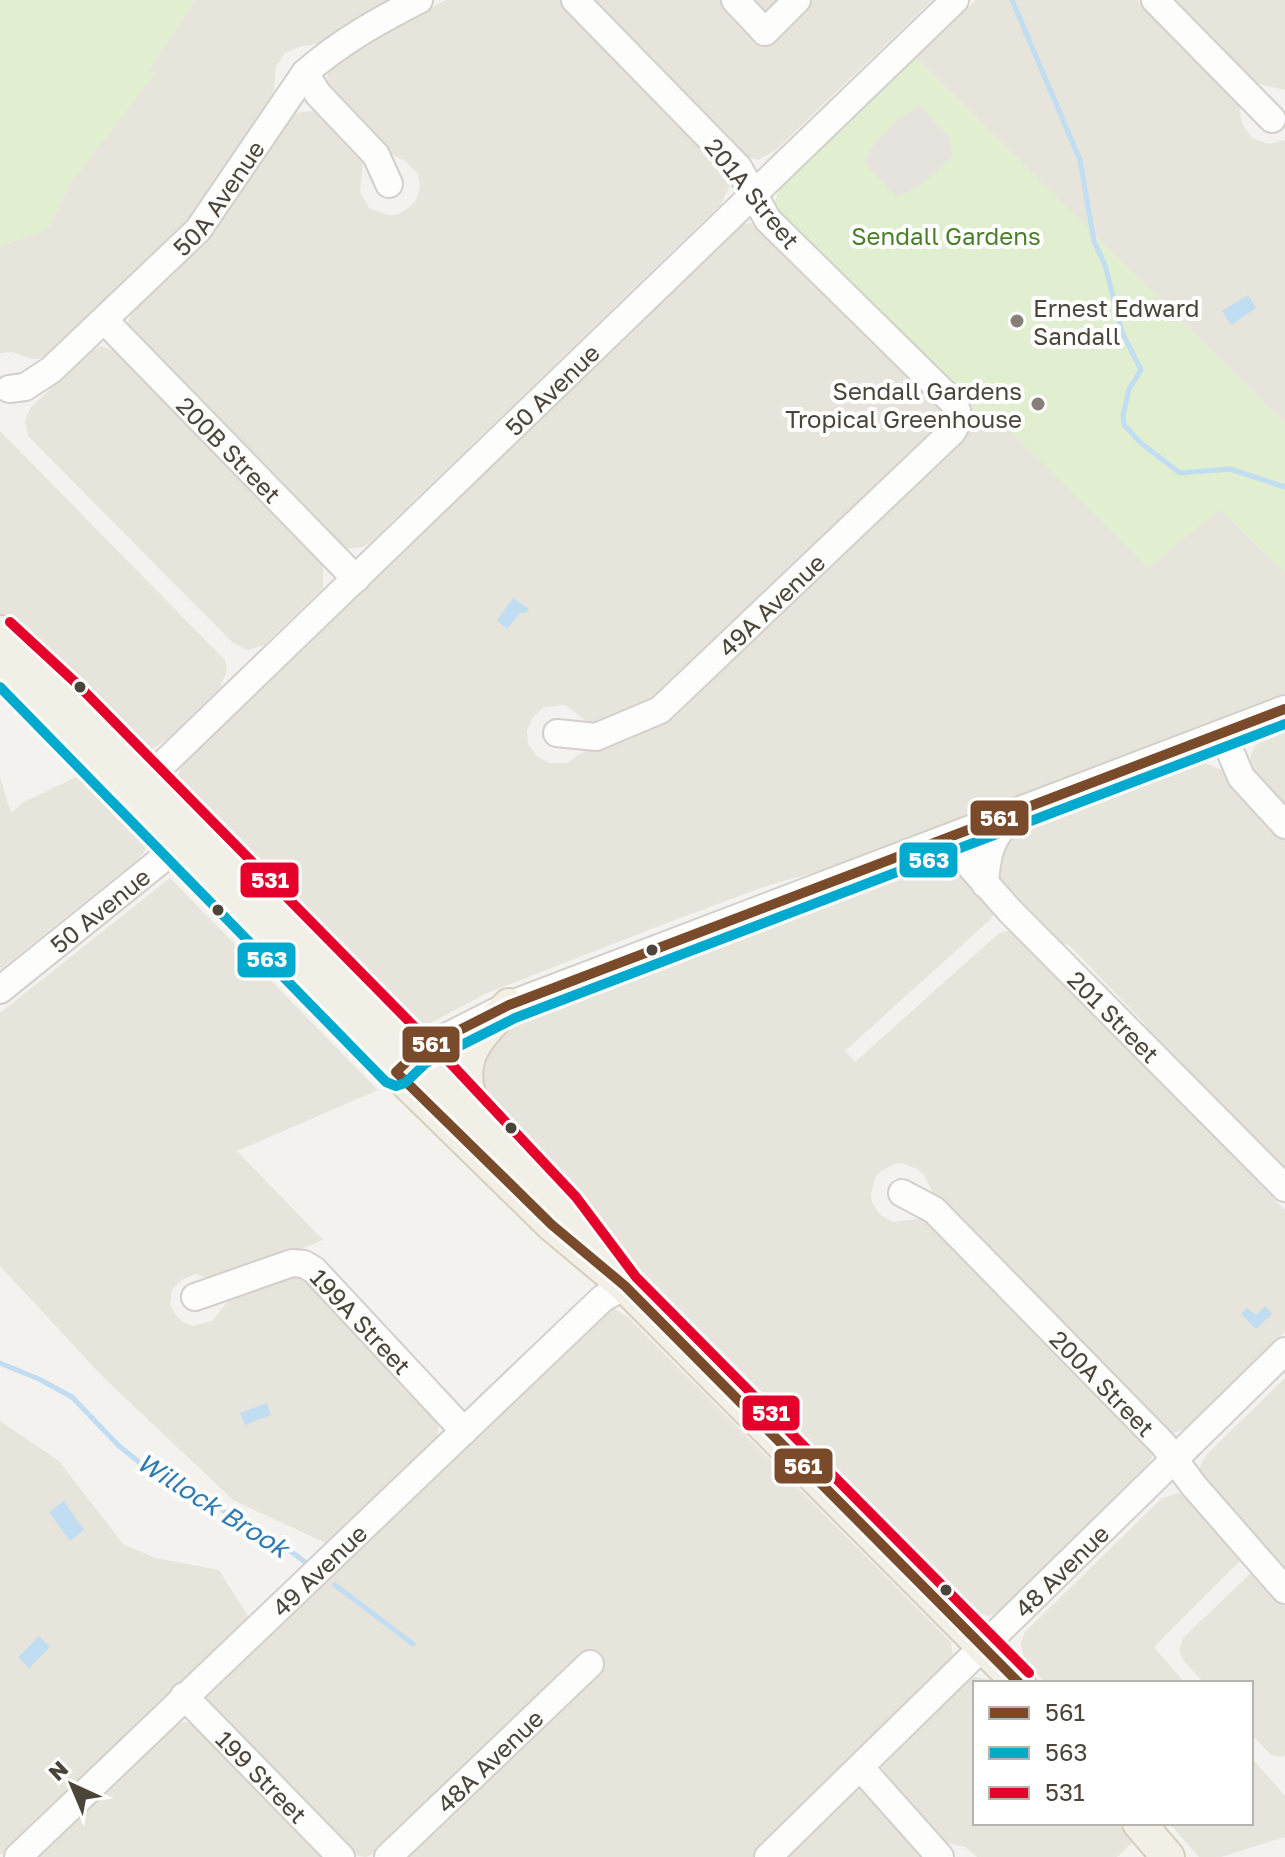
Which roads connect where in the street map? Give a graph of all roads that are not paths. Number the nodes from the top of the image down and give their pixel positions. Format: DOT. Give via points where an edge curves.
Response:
graph roads {
  1 [pos="419,0"];
  2 [pos="575,0"];
  3 [pos="735,0"];
  4 [pos="797,0"];
  5 [pos="1155,0"];
  6 [pos="943,4"];
  7 [pos="305,73"];
  8 [pos="1272,119"];
  9 [pos="389,184"];
  10 [pos="754,194"];
  11 [pos="104,320"];
  12 [pos="9,389"];
  13 [pos="959,421"];
  14 [pos="356,579"];
  15 [pos="0,632"];
  16 [pos="10,678"];
  17 [pos="1285,709"];
  18 [pos="557,733"];
  19 [pos="1223,734"];
  20 [pos="147,776"];
  21 [pos="1016,812"];
  22 [pos="1285,825"];
  23 [pos="200,828"];
  24 [pos="954,836"];
  25 [pos="175,849"];
  26 [pos="985,884"];
  27 [pos="0,990"];
  28 [pos="509,1005"];
  29 [pos="407,1062"];
  30 [pos="473,1107"];
  31 [pos="1285,1188"];
  32 [pos="902,1193"];
  33 [pos="625,1286"];
  34 [pos="195,1297"];
  35 [pos="1285,1351"];
  36 [pos="464,1431"];
  37 [pos="1175,1460"];
  38 [pos="1285,1590"];
  39 [pos="983,1646"];
  40 [pos="590,1664"];
  41 [pos="1017,1681"];
  42 [pos="184,1696"];
  43 [pos="861,1768"];
  44 [pos="1141,1825"];
  45 [pos="18,1857"];
  46 [pos="341,1857"];
  47 [pos="388,1857"];
  48 [pos="768,1857"];
  49 [pos="940,1857"];
  50 [pos="1168,1857"];
  1 -- 7 [label="street, 50A Avenue" via="369,26"];
  2 -- 10 [label="street, 201A Street" via="738,167"];
  3 -- 4 [label="street" via="765,32"];
  5 -- 8 [label="street"];
  6 -- 10 [label="street, 50 Avenue"];
  7 -- 9 [label="street" via="376,155"];
  7 -- 11 [label="street, 50A Avenue" via="198,230"];
  10 -- 13 [label="street, 201A Street" via="768,220 952,401"];
  10 -- 14 [label="street, 50 Avenue"];
  11 -- 12 [label="street, 50A Avenue" via="39,380"];
  11 -- 14 [label="street, 200B Street"];
  13 -- 18 [label="street, 49A Avenue" via="676,698 596,737"];
  14 -- 20 [label="street, 50 Avenue"];
  15 -- 20 [label="main road"];
  16 -- 20 [label="main road" via="55,707 113,764 128,774"];
  16 -- 25 [label="main road"];
  17 -- 19 [label="street"];
  19 -- 21 [label="street"];
  19 -- 22 [label="street" via="1241,777"];
  20 -- 23 [label="main road"];
  21 -- 24 [label="street"];
  21 -- 26 [label="street" via="987,854"];
  23 -- 25 [label="street, 50 Avenue"];
  23 -- 29 [label="main road"];
  24 -- 26 [label="street, 201 Street"];
  24 -- 28 [label="street"];
  25 -- 27 [label="street, 50 Avenue"];
  25 -- 29 [label="main road"];
  26 -- 31 [label="street, 201 Street"];
  28 -- 29 [label="street"];
  28 -- 30 [label="main road" via="478,1037 466,1064 465,1087"];
  29 -- 30 [label="main road"];
  29 -- 33 [label="main road" via="552,1225"];
  30 -- 33 [label="main road" via="566,1207"];
  32 -- 37 [label="street, 200A Street" via="934,1210"];
  33 -- 36 [label="street, 49 Avenue" via="603,1298"];
  33 -- 39 [label="main road"];
  34 -- 36 [label="street, 199A Street" via="292,1263 304,1264"];
  35 -- 37 [label="street, 48 Avenue"];
  36 -- 42 [label="street, 49 Avenue"];
  37 -- 38 [label="street, 200A Street"];
  37 -- 39 [label="street, 48 Avenue"];
  39 -- 41 [label="main road"];
  39 -- 43 [label="street, 48 Avenue"];
  40 -- 47 [label="street, 48A Avenue"];
  42 -- 45 [label="street, 49 Avenue"];
  42 -- 46 [label="street, 199 Street"];
  43 -- 48 [label="street, 48 Avenue"];
  43 -- 49 [label="street"];
  44 -- 50 [label="main road"];
}
